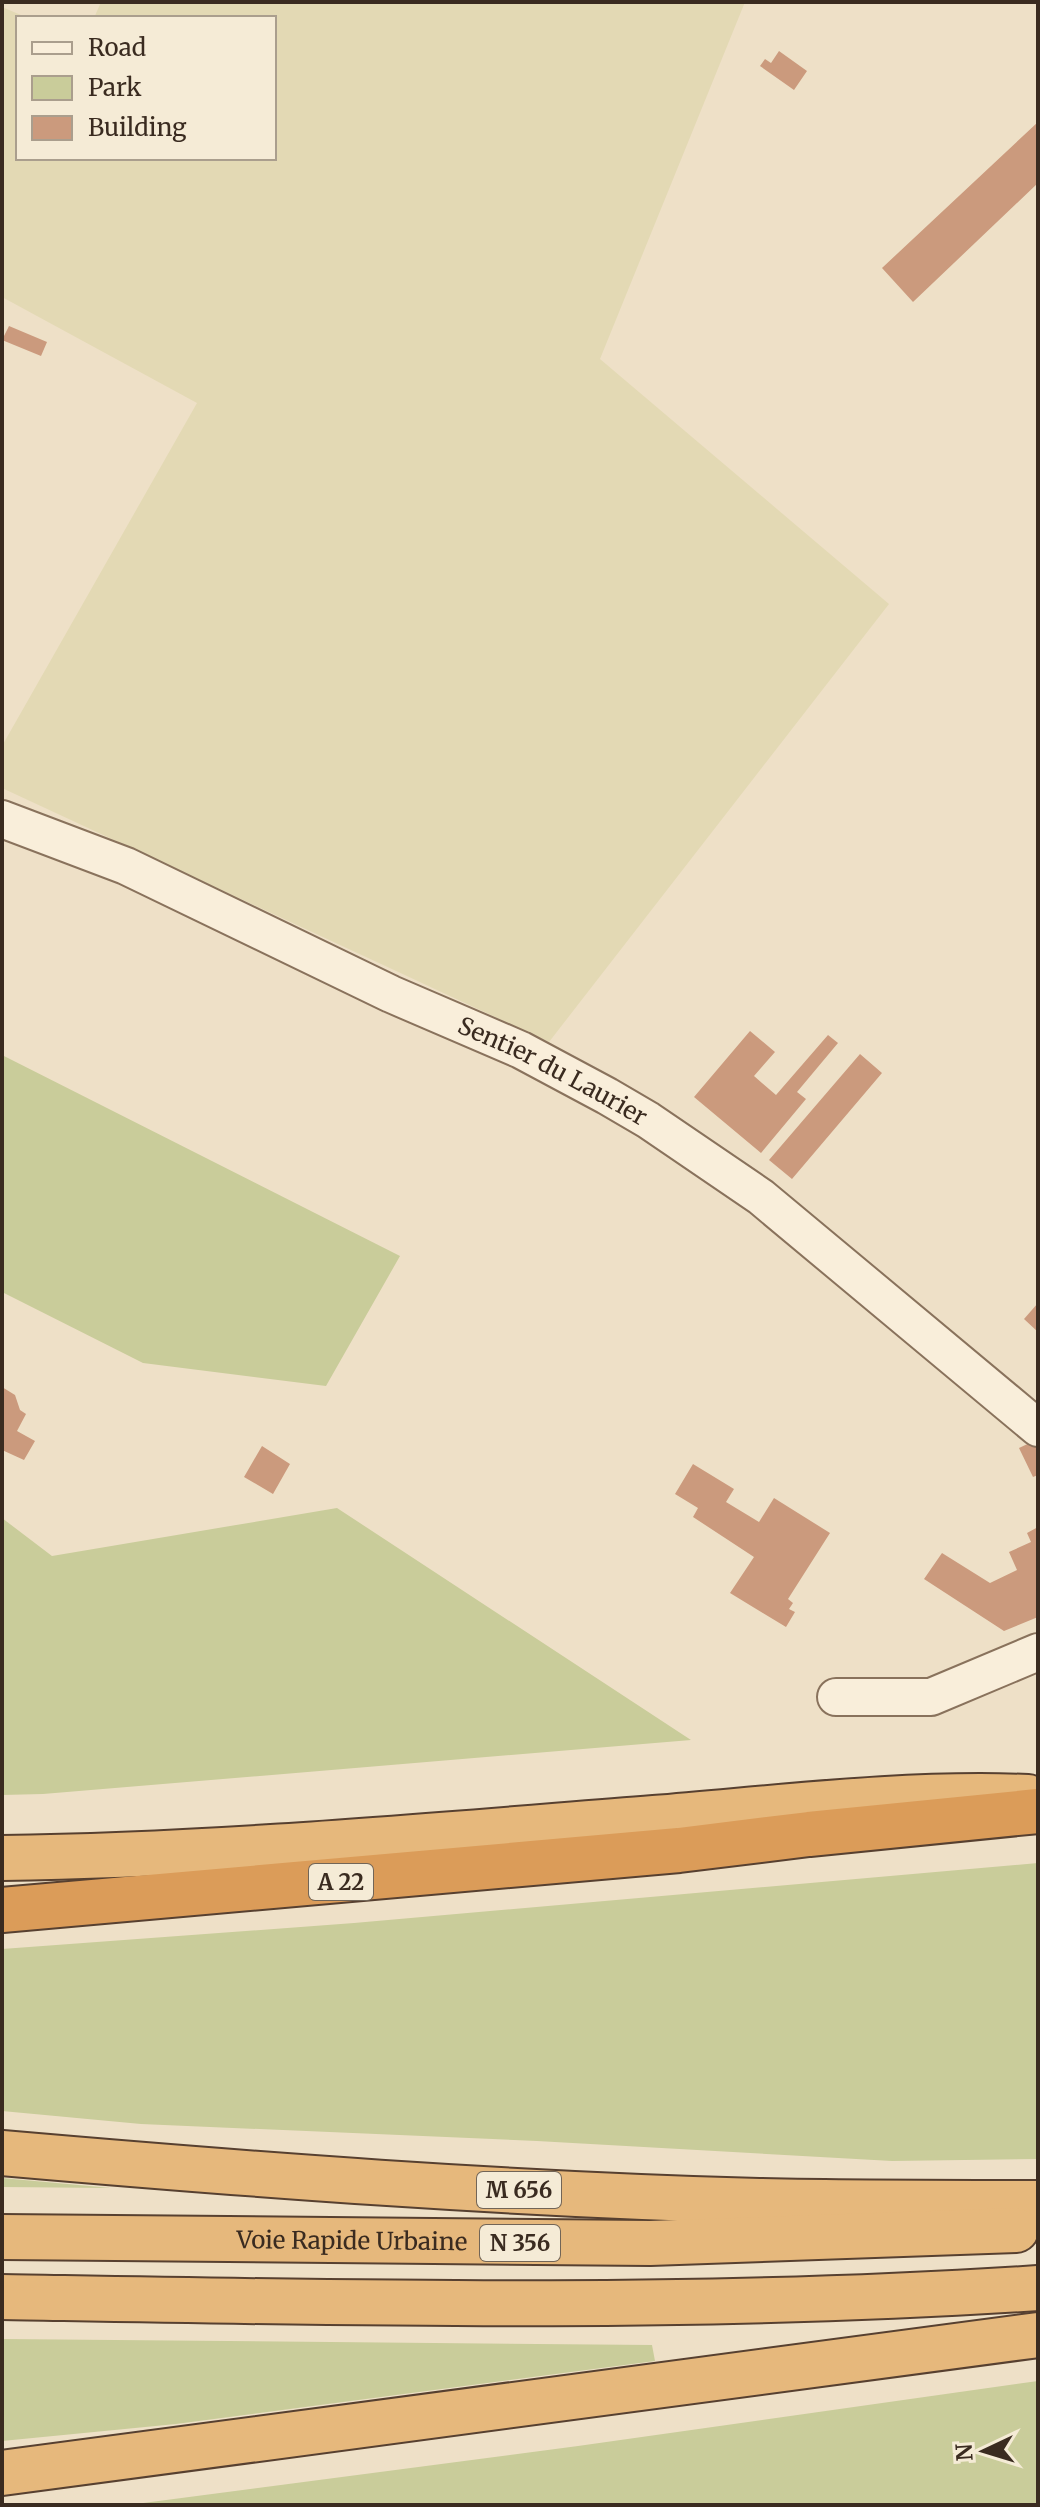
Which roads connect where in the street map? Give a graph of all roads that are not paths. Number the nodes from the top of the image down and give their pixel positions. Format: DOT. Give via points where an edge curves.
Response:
graph roads {
  1 [pos="2,819"];
  2 [pos="1038,1428"];
  3 [pos="1038,1652"];
  4 [pos="836,1697"];
  5 [pos="1038,1797"];
  6 [pos="1038,1811"];
  7 [pos="2,1858"];
  8 [pos="2,1910"];
  9 [pos="2,2153"];
  10 [pos="1038,2203"];
  11 [pos="1038,2228"];
  12 [pos="2,2237"];
  13 [pos="1038,2288"];
  14 [pos="2,2297"];
  15 [pos="1038,2335"];
  16 [pos="2,2473"];
  1 -- 2 [label="street, Sentier du Laurier" via="126,866 391,994 521,1050 648,1120 761,1197"];
  3 -- 4 [label="street" via="931,1697"];
  5 -- 7 [label="highway" via="888,1798 354,1842"];
  6 -- 8 [label="highway, A 22" via="679,1850"];
  9 -- 10 [label="highway, M 656" via="556,2192 759,2201"];
  11 -- 12 [label="highway, Voie Rapide Urbaine / N 356" via="635,2243"];
  13 -- 14 [label="highway" via="615,2302"];
  15 -- 16 [label="highway"];
}
